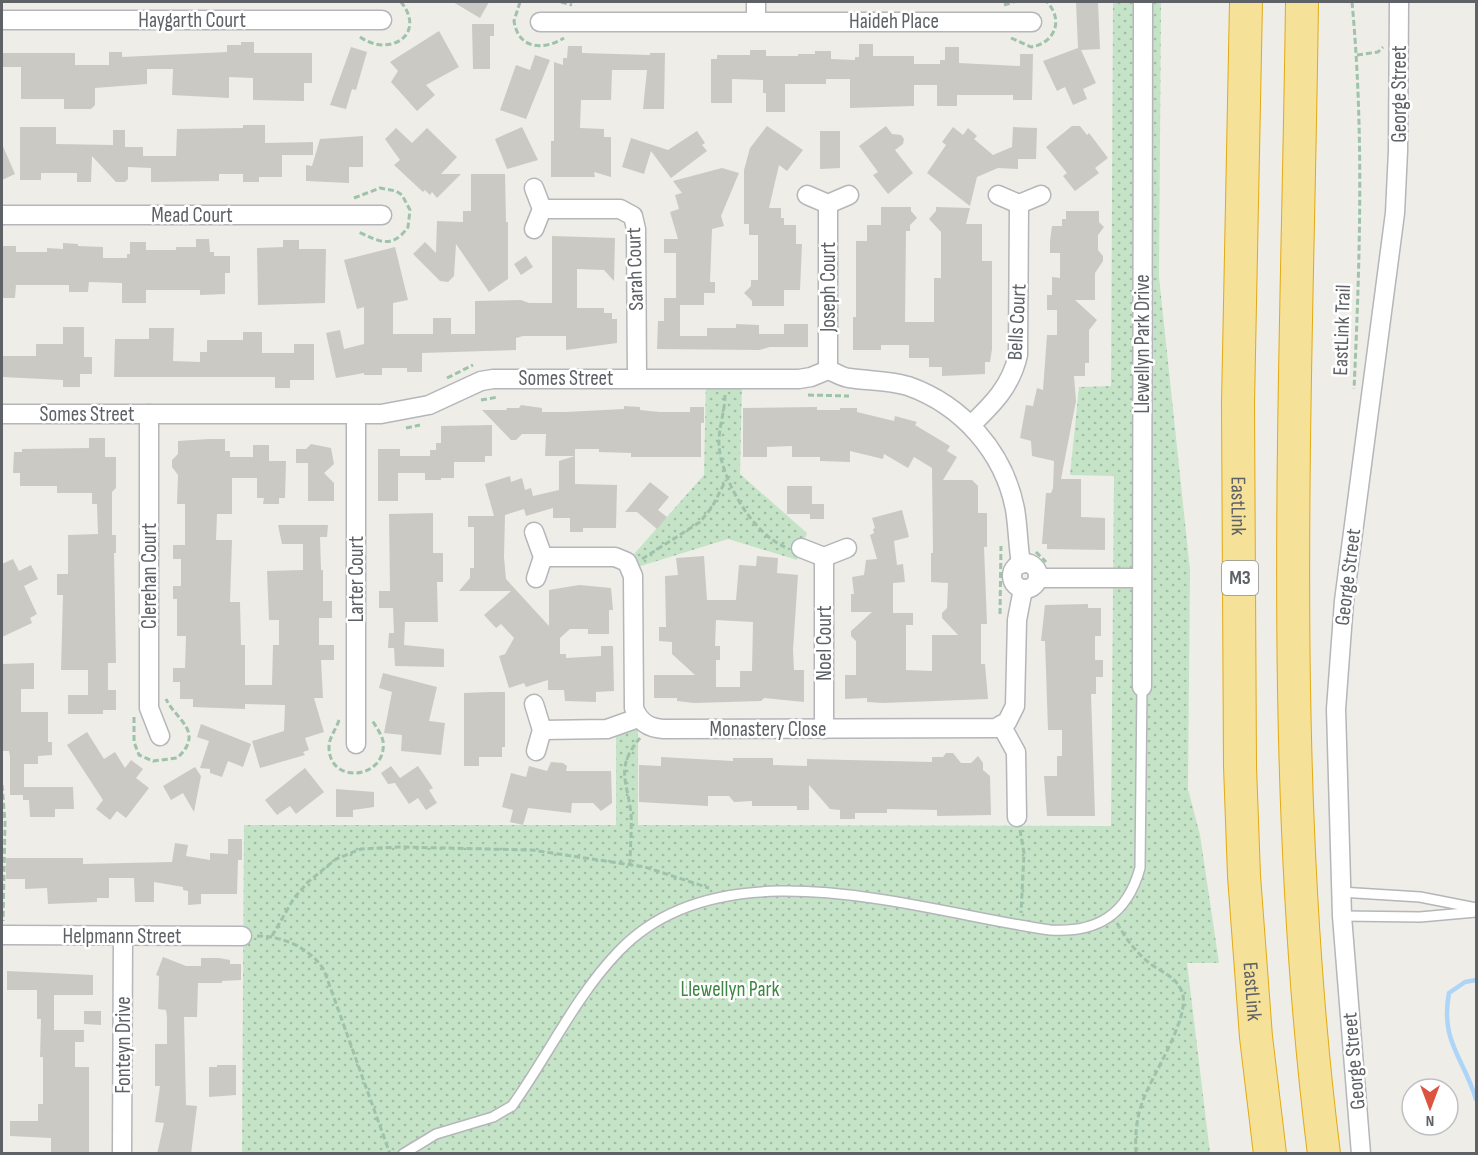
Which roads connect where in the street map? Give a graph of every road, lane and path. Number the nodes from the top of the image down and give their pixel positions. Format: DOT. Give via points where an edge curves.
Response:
graph roads {
  1 [pos="1143,2"];
  2 [pos="1246,2"];
  3 [pos="1302,2"];
  4 [pos="1352,2"];
  5 [pos="1399,2"];
  6 [pos="756,11"];
  7 [pos="2,20"];
  8 [pos="382,20"];
  9 [pos="540,22"];
  10 [pos="1032,22"];
  11 [pos="534,188"];
  12 [pos="807,195"];
  13 [pos="849,195"];
  14 [pos="998,195"];
  15 [pos="1041,195"];
  16 [pos="828,204"];
  17 [pos="1019,204"];
  18 [pos="542,209"];
  19 [pos="2,215"];
  20 [pos="382,215"];
  21 [pos="534,229"];
  22 [pos="481,363"];
  23 [pos="828,370"];
  24 [pos="637,378"];
  25 [pos="443,380"];
  26 [pos="1354,392"];
  27 [pos="714,395"];
  28 [pos="725,395"];
  29 [pos="735,395"];
  30 [pos="800,395"];
  31 [pos="501,396"];
  32 [pos="856,396"];
  33 [pos="479,401"];
  34 [pos="2,414"];
  35 [pos="149,414"];
  36 [pos="356,415"];
  37 [pos="423,424"];
  38 [pos="971,425"];
  39 [pos="404,428"];
  40 [pos="726,480"];
  41 [pos="534,532"];
  42 [pos="1001,538"];
  43 [pos="801,548"];
  44 [pos="847,548"];
  45 [pos="1034,550"];
  46 [pos="543,557"];
  47 [pos="824,557"];
  48 [pos="1021,564"];
  49 [pos="630,566"];
  50 [pos="1042,572"];
  51 [pos="536,578"];
  52 [pos="1142,578"];
  53 [pos="1023,589"];
  54 [pos="1000,620"];
  55 [pos="1142,687"];
  56 [pos="534,704"];
  57 [pos="641,725"];
  58 [pos="1001,725"];
  59 [pos="824,729"];
  60 [pos="542,730"];
  61 [pos="160,736"];
  62 [pos="356,744"];
  63 [pos="536,751"];
  64 [pos="2,785"];
  65 [pos="1017,817"];
  66 [pos="630,865"];
  67 [pos="1340,892"];
  68 [pos="728,897"];
  69 [pos="1476,910"];
  70 [pos="1113,914"];
  71 [pos="1342,916"];
  72 [pos="1020,926"];
  73 [pos="2,928"];
  74 [pos="123,936"];
  75 [pos="245,936"];
  76 [pos="272,936"];
  77 [pos="122,1154"];
  78 [pos="390,1154"];
  79 [pos="403,1154"];
  80 [pos="1136,1154"];
  81 [pos="1270,1154"];
  82 [pos="1324,1154"];
  83 [pos="1361,1154"];
  1 -- 52 [label="street, Llewellyn Park Drive"];
  2 -- 81 [label="highway, EastLink / M3" via="1238,404 1240,766 1244,876"];
  3 -- 82 [label="highway" via="1294,753 1302,921"];
  4 -- 26 [label="path, EastLink Trail" via="1358,72 1360,256"];
  5 -- 67 [label="street, George Street" via="1395,213 1338,667"];
  6 -- 9 [label="street, Haideh Place"];
  6 -- 10 [label="street, Haideh Place"];
  7 -- 8 [label="street, Haygarth Court"];
  11 -- 18 [label="street"];
  12 -- 16 [label="street"];
  13 -- 16 [label="street"];
  14 -- 17 [label="street"];
  15 -- 17 [label="street"];
  16 -- 23 [label="street, Joseph Court"];
  17 -- 38 [label="street, Bells Court" via="1018,355 1013,376 1005,388"];
  18 -- 21 [label="street"];
  18 -- 24 [label="street, Sarah Court" via="620,209 633,216"];
  19 -- 20 [label="street, Mead Court"];
  22 -- 25 [label="path"];
  23 -- 24 [label="street, Somes Street" via="799,379"];
  23 -- 38 [label="street" via="848,378 907,386 936,399"];
  24 -- 36 [label="street, Somes Street" via="493,379 416,409"];
  27 -- 28 [label="path"];
  28 -- 29 [label="path"];
  28 -- 40 [label="path" via="719,443"];
  30 -- 32 [label="path"];
  31 -- 33 [label="path"];
  34 -- 35 [label="street, Somes Street"];
  35 -- 36 [label="street, Somes Street"];
  35 -- 61 [label="street, Clerehan Court" via="149,708"];
  36 -- 62 [label="street, Larter Court"];
  37 -- 39 [label="path"];
  38 -- 48 [label="street" via="993,455 1011,493"];
  40 -- 43 [label="path" via="765,533 782,547"];
  40 -- 49 [label="path" via="708,513 695,526"];
  41 -- 46 [label="street"];
  42 -- 54 [label="path"];
  43 -- 47 [label="street"];
  44 -- 47 [label="street"];
  45 -- 50 [label="path" via="1046,561"];
  46 -- 49 [label="street" via="615,557"];
  46 -- 51 [label="street"];
  47 -- 59 [label="street, Noel Court"];
  48 -- 50 [label="street"];
  48 -- 53 [label="street" via="1014,569 1012,578"];
  49 -- 57 [label="street" via="633,703"];
  50 -- 52 [label="street"];
  50 -- 53 [label="street" via="1033,587"];
  52 -- 55 [label="street, Llewellyn Park Drive"];
  53 -- 58 [label="street" via="1017,620 1017,699 1011,717"];
  55 -- 70 [label="lane" via="1142,856 1133,891"];
  56 -- 60 [label="street"];
  57 -- 59 [label="street, Monastery Close" via="663,729"];
  57 -- 60 [label="street"];
  57 -- 66 [label="path" via="624,769 631,812"];
  58 -- 59 [label="street, Monastery Close" via="980,730"];
  58 -- 65 [label="street" via="1016,752"];
  60 -- 63 [label="street"];
  64 -- 73 [label="path"];
  65 -- 72 [label="path" via="1024,854"];
  66 -- 68 [label="path" via="676,876"];
  66 -- 76 [label="path" via="532,850 361,849 336,859 308,882"];
  67 -- 69 [label="lane" via="1420,897"];
  67 -- 71 [label="street, George Street"];
  68 -- 72 [label="lane" via="776,891 843,893"];
  68 -- 79 [label="lane" via="663,918 630,940 591,985 512,1106 493,1117 436,1134"];
  69 -- 71 [label="lane" via="1420,917"];
  70 -- 72 [label="lane" via="1089,928 1075,930"];
  70 -- 80 [label="path" via="1126,939 1171,976 1184,998 1178,1025 1142,1102"];
  71 -- 83 [label="street, George Street"];
  73 -- 74 [label="street, Helpmann Street"];
  74 -- 75 [label="street, Helpmann Street"];
  74 -- 77 [label="street, Fonteyn Drive"];
  75 -- 76 [label="path"];
  76 -- 78 [label="path" via="312,955 324,970"];
}
